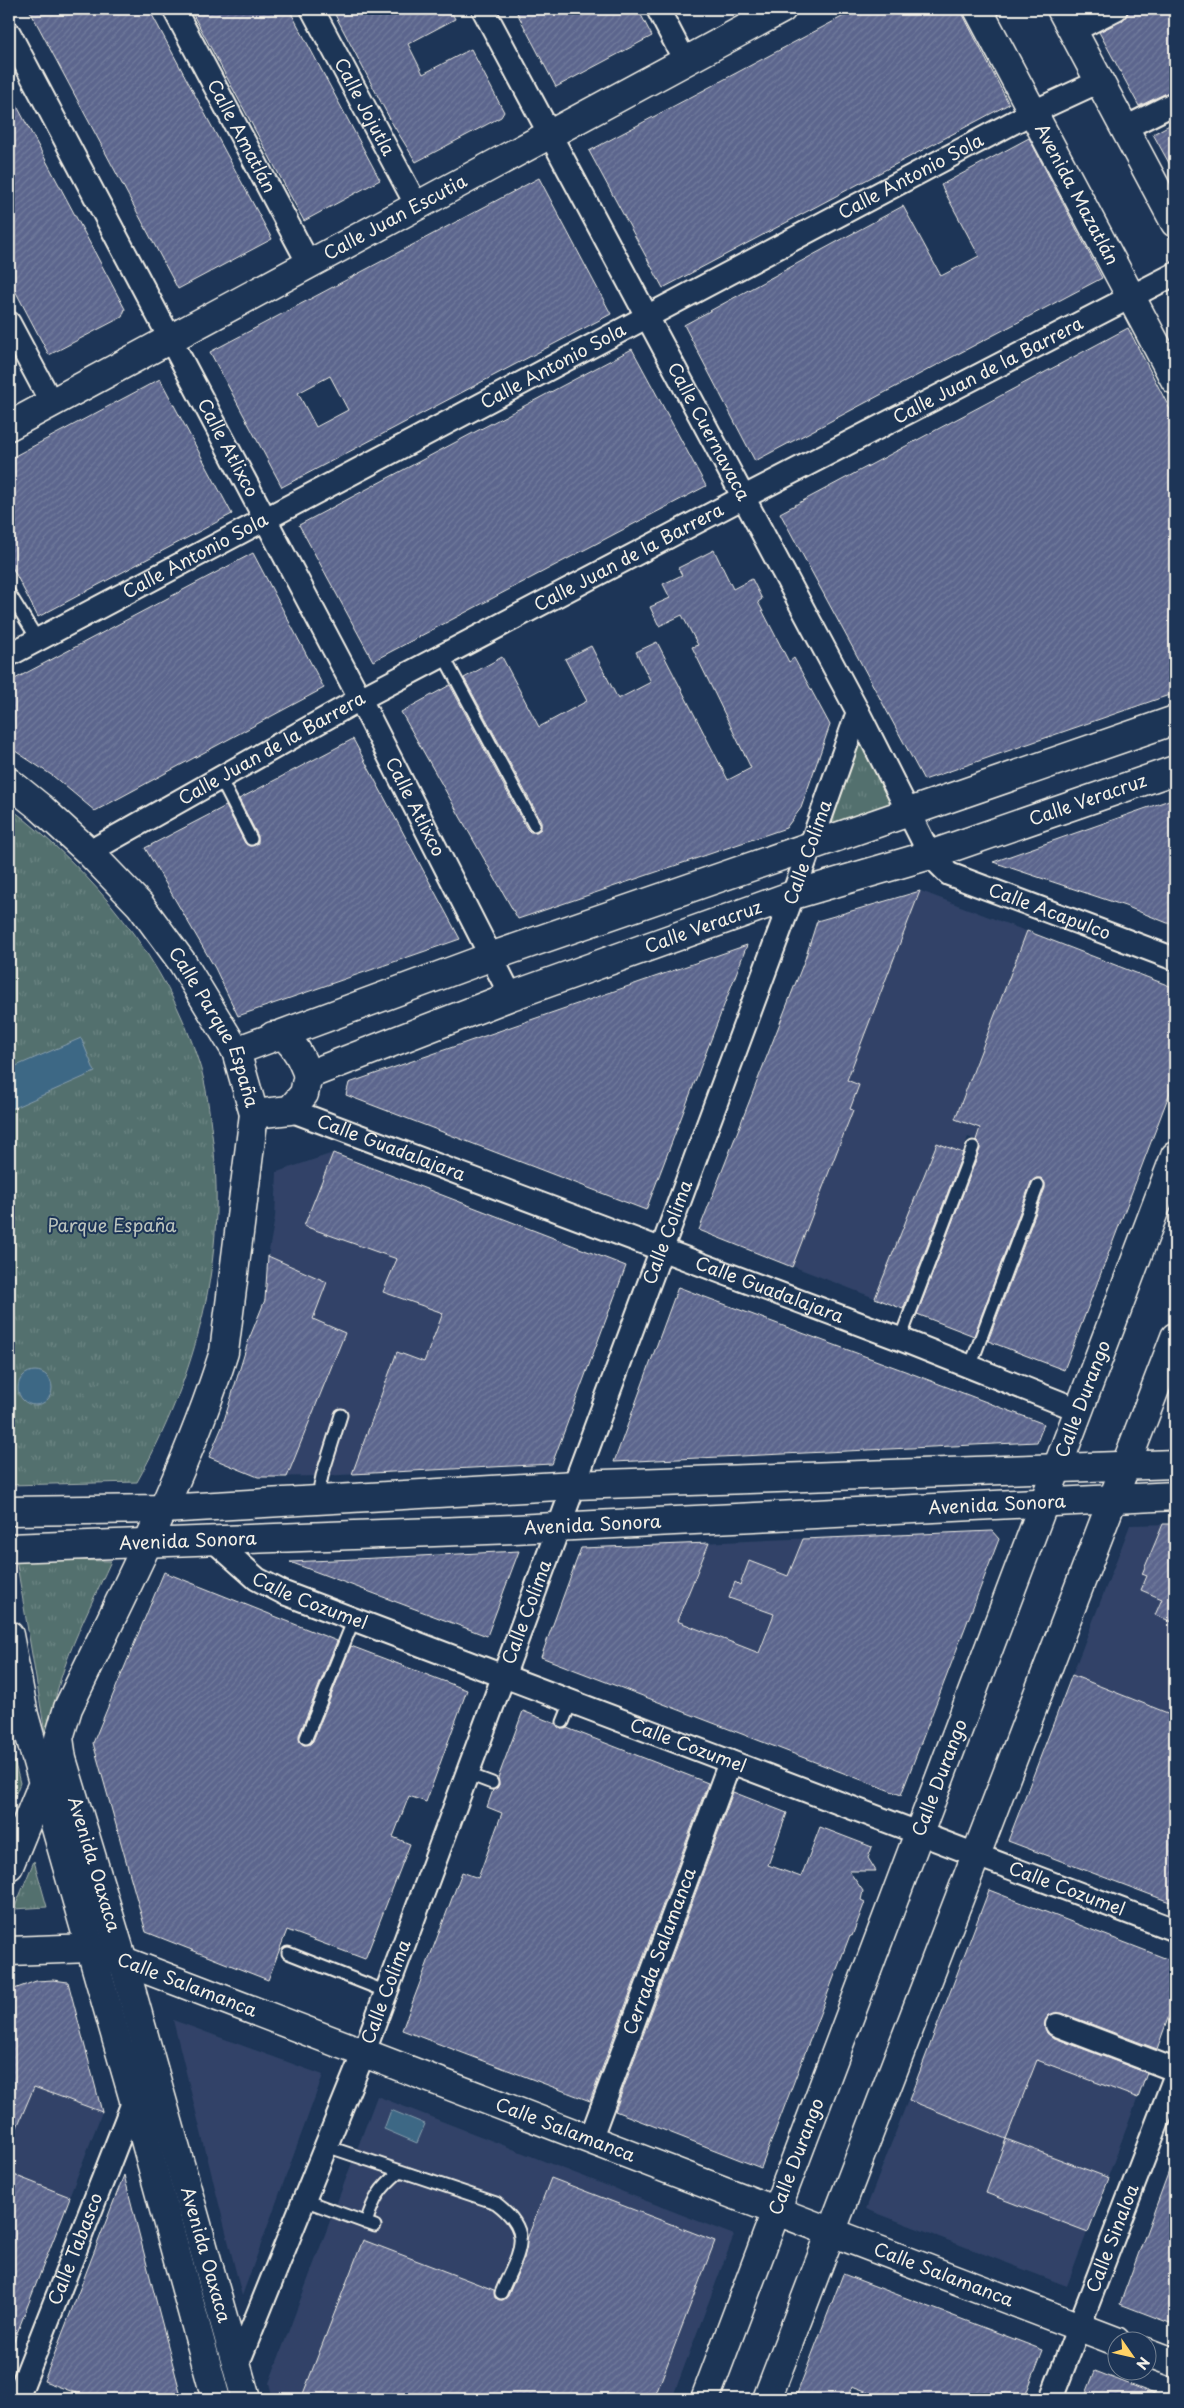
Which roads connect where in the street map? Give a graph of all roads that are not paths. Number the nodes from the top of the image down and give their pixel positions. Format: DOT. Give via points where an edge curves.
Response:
graph roads {
  1 [pos="174,9"];
  2 [pos="312,9"];
  3 [pos="483,9"];
  4 [pos="658,9"];
  5 [pos="782,9"];
  6 [pos="978,9"];
  7 [pos="1116,9"];
  8 [pos="1067,20"];
  9 [pos="9,34"];
  10 [pos="686,61"];
  11 [pos="1100,81"];
  12 [pos="1175,104"];
  13 [pos="1032,112"];
  14 [pos="1125,128"];
  15 [pos="550,134"];
  16 [pos="417,206"];
  17 [pos="1175,222"];
  18 [pos="309,264"];
  19 [pos="1175,274"];
  20 [pos="1130,298"];
  21 [pos="647,317"];
  22 [pos="9,323"];
  23 [pos="170,339"];
  24 [pos="1175,380"];
  25 [pos="51,402"];
  26 [pos="9,426"];
  27 [pos="744,497"];
  28 [pos="264,520"];
  29 [pos="9,593"];
  30 [pos="38,640"];
  31 [pos="9,655"];
  32 [pos="443,655"];
  33 [pos="360,699"];
  34 [pos="858,712"];
  35 [pos="1175,720"];
  36 [pos="1175,770"];
  37 [pos="220,778"];
  38 [pos="9,782"];
  39 [pos="909,813"];
  40 [pos="534,825"];
  41 [pos="251,840"];
  42 [pos="810,848"];
  43 [pos="89,852"];
  44 [pos="930,855"];
  45 [pos="793,895"];
  46 [pos="490,957"];
  47 [pos="1175,959"];
  48 [pos="511,996"];
  49 [pos="273,1036"];
  50 [pos="236,1051"];
  51 [pos="308,1075"];
  52 [pos="290,1110"];
  53 [pos="254,1114"];
  54 [pos="973,1147"];
  55 [pos="1175,1156"];
  56 [pos="1038,1185"];
  57 [pos="662,1249"];
  58 [pos="1175,1338"];
  59 [pos="900,1339"];
  60 [pos="970,1367"];
  61 [pos="1079,1410"];
  62 [pos="341,1416"];
  63 [pos="1175,1464"];
  64 [pos="1126,1466"];
  65 [pos="1057,1468"];
  66 [pos="760,1478"];
  67 [pos="575,1485"];
  68 [pos="399,1496"];
  69 [pos="1175,1496"];
  70 [pos="1114,1498"];
  71 [pos="317,1501"];
  72 [pos="278,1503"];
  73 [pos="1044,1503"];
  74 [pos="163,1509"];
  75 [pos="9,1511"];
  76 [pos="761,1517"];
  77 [pos="559,1527"];
  78 [pos="402,1534"];
  79 [pos="279,1538"];
  80 [pos="213,1540"];
  81 [pos="147,1543"];
  82 [pos="9,1548"];
  83 [pos="354,1619"];
  84 [pos="9,1635"];
  85 [pos="504,1676"];
  86 [pos="13,1685"];
  87 [pos="306,1738"];
  88 [pos="730,1762"];
  89 [pos="468,1774"];
  90 [pos="43,1783"];
  91 [pos="492,1783"];
  92 [pos="919,1833"];
  93 [pos="976,1855"];
  94 [pos="9,1866"];
  95 [pos="1175,1930"];
  96 [pos="90,1948"];
  97 [pos="9,1950"];
  98 [pos="288,1953"];
  99 [pos="123,1961"];
  100 [pos="387,1992"];
  101 [pos="1058,2025"];
  102 [pos="364,2052"];
  103 [pos="1175,2070"];
  104 [pos="1175,2077"];
  105 [pos="134,2100"];
  106 [pos="590,2140"];
  107 [pos="326,2146"];
  108 [pos="399,2172"];
  109 [pos="304,2200"];
  110 [pos="776,2211"];
  111 [pos="831,2232"];
  112 [pos="500,2293"];
  113 [pos="1079,2326"];
  114 [pos="1106,2337"];
  115 [pos="1156,2356"];
  116 [pos="1175,2363"];
  117 [pos="236,2368"];
  118 [pos="9,2398"];
  119 [pos="13,2399"];
  120 [pos="17,2399"];
  121 [pos="216,2399"];
  122 [pos="246,2399"];
  123 [pos="705,2399"];
  124 [pos="767,2399"];
  125 [pos="1051,2399"];
  1 -- 18 [label="street, Calle Amatlán"];
  2 -- 16 [label="street, Calle Jojutla"];
  3 -- 15 [label="street, Calle Cuernavaca"];
  4 -- 10 [label="street"];
  5 -- 10 [label="main road, Calle Juan Escutia"];
  6 -- 13 [label="main road, Avenida Mazatlán"];
  7 -- 8 [label="street"];
  8 -- 11 [label="main road"];
  9 -- 23 [label="street, Calle Atlixco"];
  10 -- 15 [label="main road, Calle Juan Escutia"];
  11 -- 13 [label="street, Calle Antonio Sola"];
  11 -- 14 [label="main road"];
  12 -- 14 [label="street"];
  13 -- 20 [label="main road, Avenida Mazatlán"];
  13 -- 21 [label="street, Calle Antonio Sola"];
  14 -- 17 [label="main road"];
  15 -- 16 [label="main road, Calle Juan Escutia"];
  15 -- 21 [label="street, Calle Cuernavaca"];
  16 -- 18 [label="main road, Calle Juan Escutia"];
  18 -- 23 [label="main road, Calle Juan Escutia"];
  19 -- 20 [label="street, Calle Juan de la Barrera"];
  20 -- 24 [label="main road, Avenida Mazatlán"];
  20 -- 27 [label="street, Calle Juan de la Barrera"];
  21 -- 27 [label="street, Calle Cuernavaca"];
  21 -- 28 [label="street, Calle Antonio Sola"];
  22 -- 25 [label="street"];
  23 -- 25 [label="main road, Calle Juan Escutia"];
  23 -- 28 [label="street, Calle Atlixco"];
  25 -- 26 [label="main road, Calle Juan Escutia"];
  27 -- 32 [label="street, Calle Juan de la Barrera"];
  27 -- 34 [label="street, Calle Cuernavaca"];
  28 -- 30 [label="street, Calle Antonio Sola"];
  28 -- 33 [label="street, Calle Atlixco"];
  29 -- 30 [label="lane"];
  30 -- 31 [label="street, Calle Antonio Sola"];
  32 -- 33 [label="street, Calle Juan de la Barrera"];
  32 -- 40 [label="lane"];
  33 -- 37 [label="street, Calle Juan de la Barrera"];
  33 -- 46 [label="street, Calle Atlixco"];
  34 -- 39 [label="street, Calle Cuernavaca"];
  34 -- 42 [label="street, Calle Colima"];
  35 -- 39 [label="main road"];
  36 -- 44 [label="main road, Calle Veracruz"];
  37 -- 41 [label="lane"];
  37 -- 43 [label="street, Calle Juan de la Barrera"];
  38 -- 43 [label="main road, Calle Parque España"];
  39 -- 42 [label="main road"];
  39 -- 44 [label="street, Calle Cuernavaca"];
  42 -- 45 [label="street, Calle Colima"];
  42 -- 46 [label="main road"];
  43 -- 50 [label="main road, Calle Parque España" via="140,905 177,955"];
  44 -- 45 [label="main road, Calle Veracruz"];
  44 -- 47 [label="street, Calle Acapulco" via="949,874"];
  45 -- 48 [label="main road, Calle Veracruz"];
  45 -- 57 [label="street, Calle Colima"];
  46 -- 48 [label="street, Calle Atlixco"];
  46 -- 49 [label="main road"];
  48 -- 51 [label="main road, Calle Veracruz"];
  49 -- 50 [label="main road"];
  49 -- 51 [label="main road" via="285,1037 292,1044 300,1053"];
  50 -- 53 [label="main road, Calle Parque España"];
  51 -- 52 [label="main road" via="304,1094"];
  52 -- 53 [label="main road"];
  52 -- 57 [label="street, Calle Guadalajara"];
  53 -- 74 [label="main road, Calle Parque España" via="224,1352"];
  54 -- 59 [label="lane"];
  55 -- 61 [label="main road, Calle Durango"];
  56 -- 60 [label="lane"];
  57 -- 59 [label="street, Calle Guadalajara"];
  57 -- 67 [label="street, Calle Colima"];
  58 -- 64 [label="main road"];
  59 -- 60 [label="street, Calle Guadalajara"];
  60 -- 61 [label="street, Calle Guadalajara"];
  61 -- 65 [label="main road, Calle Durango"];
  62 -- 71 [label="lane"];
  63 -- 64 [label="main road, Avenida Sonora"];
  64 -- 65 [label="main road, Avenida Sonora"];
  64 -- 70 [label="main road"];
  65 -- 66 [label="main road, Avenida Sonora"];
  65 -- 73 [label="main road, Calle Durango"];
  66 -- 67 [label="main road, Avenida Sonora"];
  66 -- 76 [label="main road"];
  67 -- 68 [label="main road, Avenida Sonora"];
  67 -- 77 [label="street, Calle Colima"];
  68 -- 71 [label="main road, Avenida Sonora"];
  68 -- 78 [label="main road"];
  69 -- 70 [label="main road, Avenida Sonora"];
  70 -- 73 [label="main road, Avenida Sonora"];
  70 -- 93 [label="main road"];
  71 -- 72 [label="main road, Avenida Sonora"];
  72 -- 74 [label="main road, Avenida Sonora"];
  72 -- 79 [label="main road"];
  73 -- 76 [label="main road, Avenida Sonora"];
  73 -- 92 [label="main road, Calle Durango"];
  74 -- 75 [label="main road, Avenida Sonora"];
  74 -- 81 [label="main road, Calle Parque España"];
  76 -- 77 [label="main road, Avenida Sonora"];
  77 -- 78 [label="main road, Avenida Sonora"];
  77 -- 85 [label="street, Calle Colima"];
  78 -- 79 [label="main road, Avenida Sonora"];
  79 -- 80 [label="main road, Avenida Sonora"];
  80 -- 81 [label="main road, Avenida Sonora"];
  80 -- 83 [label="street, Calle Cozumel" via="257,1579 284,1593"];
  81 -- 82 [label="main road, Avenida Sonora"];
  81 -- 99 [label="main road, Avenida Oaxaca" via="68,1708 59,1738 62,1759"];
  83 -- 85 [label="street, Calle Cozumel"];
  83 -- 87 [label="lane"];
  84 -- 86 [label="main road, Avenida Oaxaca"];
  85 -- 88 [label="street, Calle Cozumel" via="567,1712"];
  85 -- 89 [label="street, Calle Colima"];
  86 -- 90 [label="main road, Avenida Oaxaca"];
  88 -- 92 [label="street, Calle Cozumel"];
  88 -- 106 [label="street, Cerrada Salamanca"];
  89 -- 91 [label="lane"];
  89 -- 100 [label="street, Calle Colima"];
  90 -- 94 [label="main road"];
  90 -- 96 [label="main road, Avenida Oaxaca"];
  92 -- 93 [label="street, Calle Cozumel"];
  92 -- 110 [label="main road, Calle Durango"];
  93 -- 95 [label="street, Calle Cozumel"];
  93 -- 111 [label="main road"];
  96 -- 97 [label="main road, Calle Salamanca"];
  96 -- 99 [label="main road, Calle Salamanca"];
  96 -- 105 [label="main road, Avenida Oaxaca"];
  98 -- 100 [label="lane"];
  99 -- 102 [label="main road, Calle Salamanca"];
  99 -- 117 [label="main road, Avenida Oaxaca"];
  100 -- 102 [label="street, Calle Colima"];
  101 -- 103 [label="street"];
  102 -- 106 [label="main road, Calle Salamanca"];
  102 -- 107 [label="street, Calle Colima"];
  104 -- 113 [label="street, Calle Sinaloa"];
  105 -- 120 [label="street, Calle Tabasco"];
  105 -- 121 [label="main road, Avenida Oaxaca"];
  106 -- 110 [label="main road, Calle Salamanca"];
  107 -- 108 [label="lane"];
  107 -- 109 [label="street, Calle Colima"];
  108 -- 109 [label="lane" via="374,2199 370,2224"];
  108 -- 112 [label="lane" via="496,2203 509,2213 522,2234"];
  109 -- 117 [label="street, Calle Colima"];
  110 -- 111 [label="main road, Calle Salamanca"];
  110 -- 123 [label="main road, Calle Durango"];
  111 -- 113 [label="main road, Calle Salamanca"];
  111 -- 124 [label="main road"];
  113 -- 114 [label="main road, Calle Salamanca"];
  113 -- 125 [label="street, Calle Sinaloa"];
  115 -- 116 [label="main road"];
  117 -- 122 [label="main road, Avenida Oaxaca"];
  118 -- 119 [label="main road"];
}
